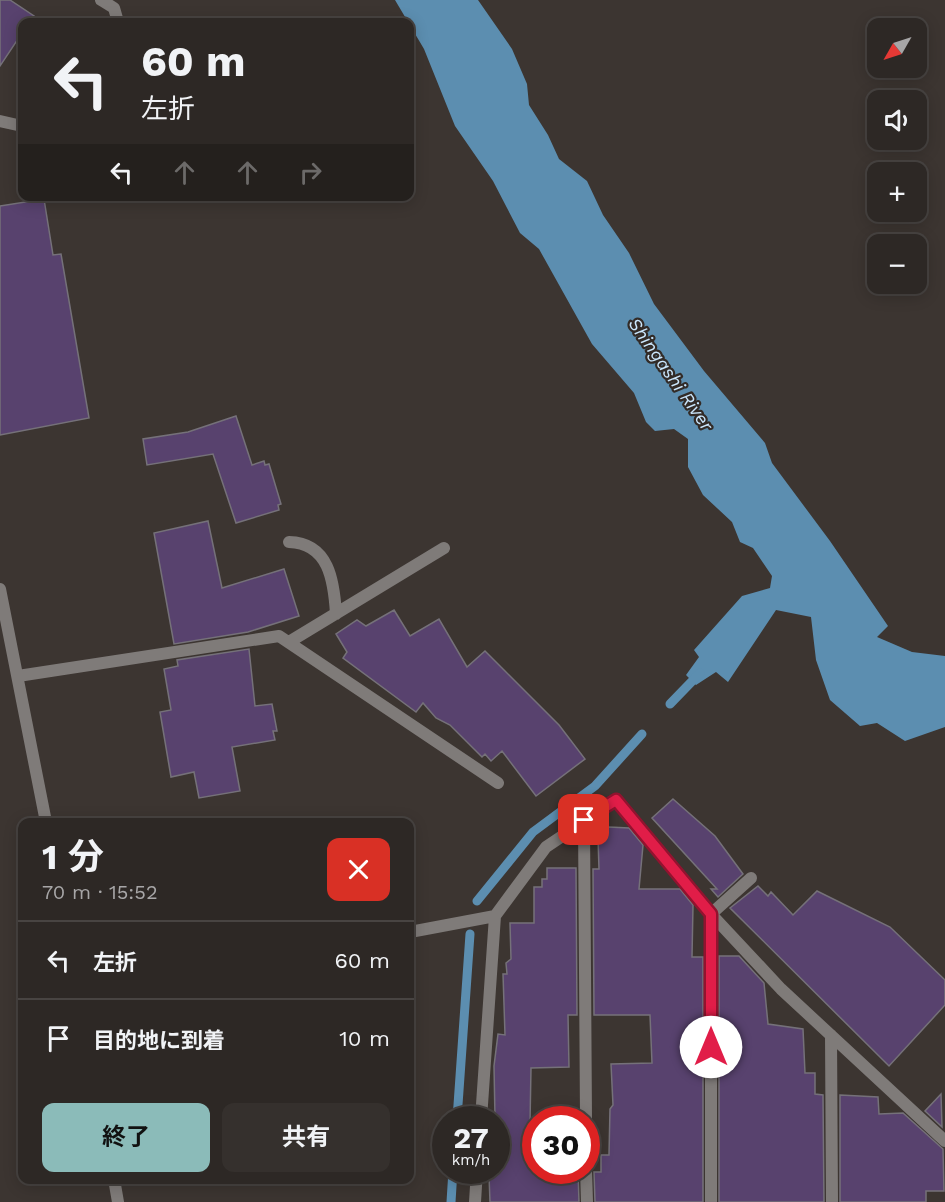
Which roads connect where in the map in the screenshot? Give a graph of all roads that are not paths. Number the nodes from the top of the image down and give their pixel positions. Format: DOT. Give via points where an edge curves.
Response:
graph roads {
  1 [pos="101,0"];
  2 [pos="117,18"];
  3 [pos="0,121"];
  4 [pos="18,125"];
  5 [pos="289,542"];
  6 [pos="444,548"];
  7 [pos="0,589"];
  8 [pos="336,614"];
  9 [pos="289,642"];
  10 [pos="18,676"];
  11 [pos="498,783"];
  12 [pos="45,818"];
  13 [pos="584,820"];
  14 [pos="751,878"];
  15 [pos="711,914"];
  16 [pos="495,916"];
  17 [pos="414,931"];
  18 [pos="831,1035"];
  19 [pos="482,1106"];
  20 [pos="586,1106"];
  21 [pos="945,1141"];
  22 [pos="115,1184"];
  23 [pos="476,1184"];
  24 [pos="586,1184"];
  25 [pos="118,1202"];
  26 [pos="475,1202"];
  27 [pos="587,1202"];
  28 [pos="711,1202"];
  29 [pos="832,1202"];
  1 -- 2 [label="street" via="114,8"];
  3 -- 4 [label="street"];
  5 -- 8 [label="street" via="303,542 319,552 332,580"];
  6 -- 8 [label="street"];
  7 -- 10 [label="street"];
  8 -- 9 [label="street"];
  9 -- 10 [label="street" via="279,636"];
  9 -- 11 [label="street"];
  10 -- 12 [label="street"];
  13 -- 15 [label="street" via="616,800"];
  13 -- 16 [label="street" via="546,847"];
  13 -- 20 [label="street"];
  14 -- 15 [label="street"];
  15 -- 18 [label="street" via="781,989"];
  15 -- 28 [label="street"];
  16 -- 17 [label="street"];
  16 -- 19 [label="street"];
  18 -- 21 [label="street"];
  18 -- 29 [label="street"];
  22 -- 25 [label="street"];
  23 -- 26 [label="street"];
  24 -- 27 [label="street"];
}
